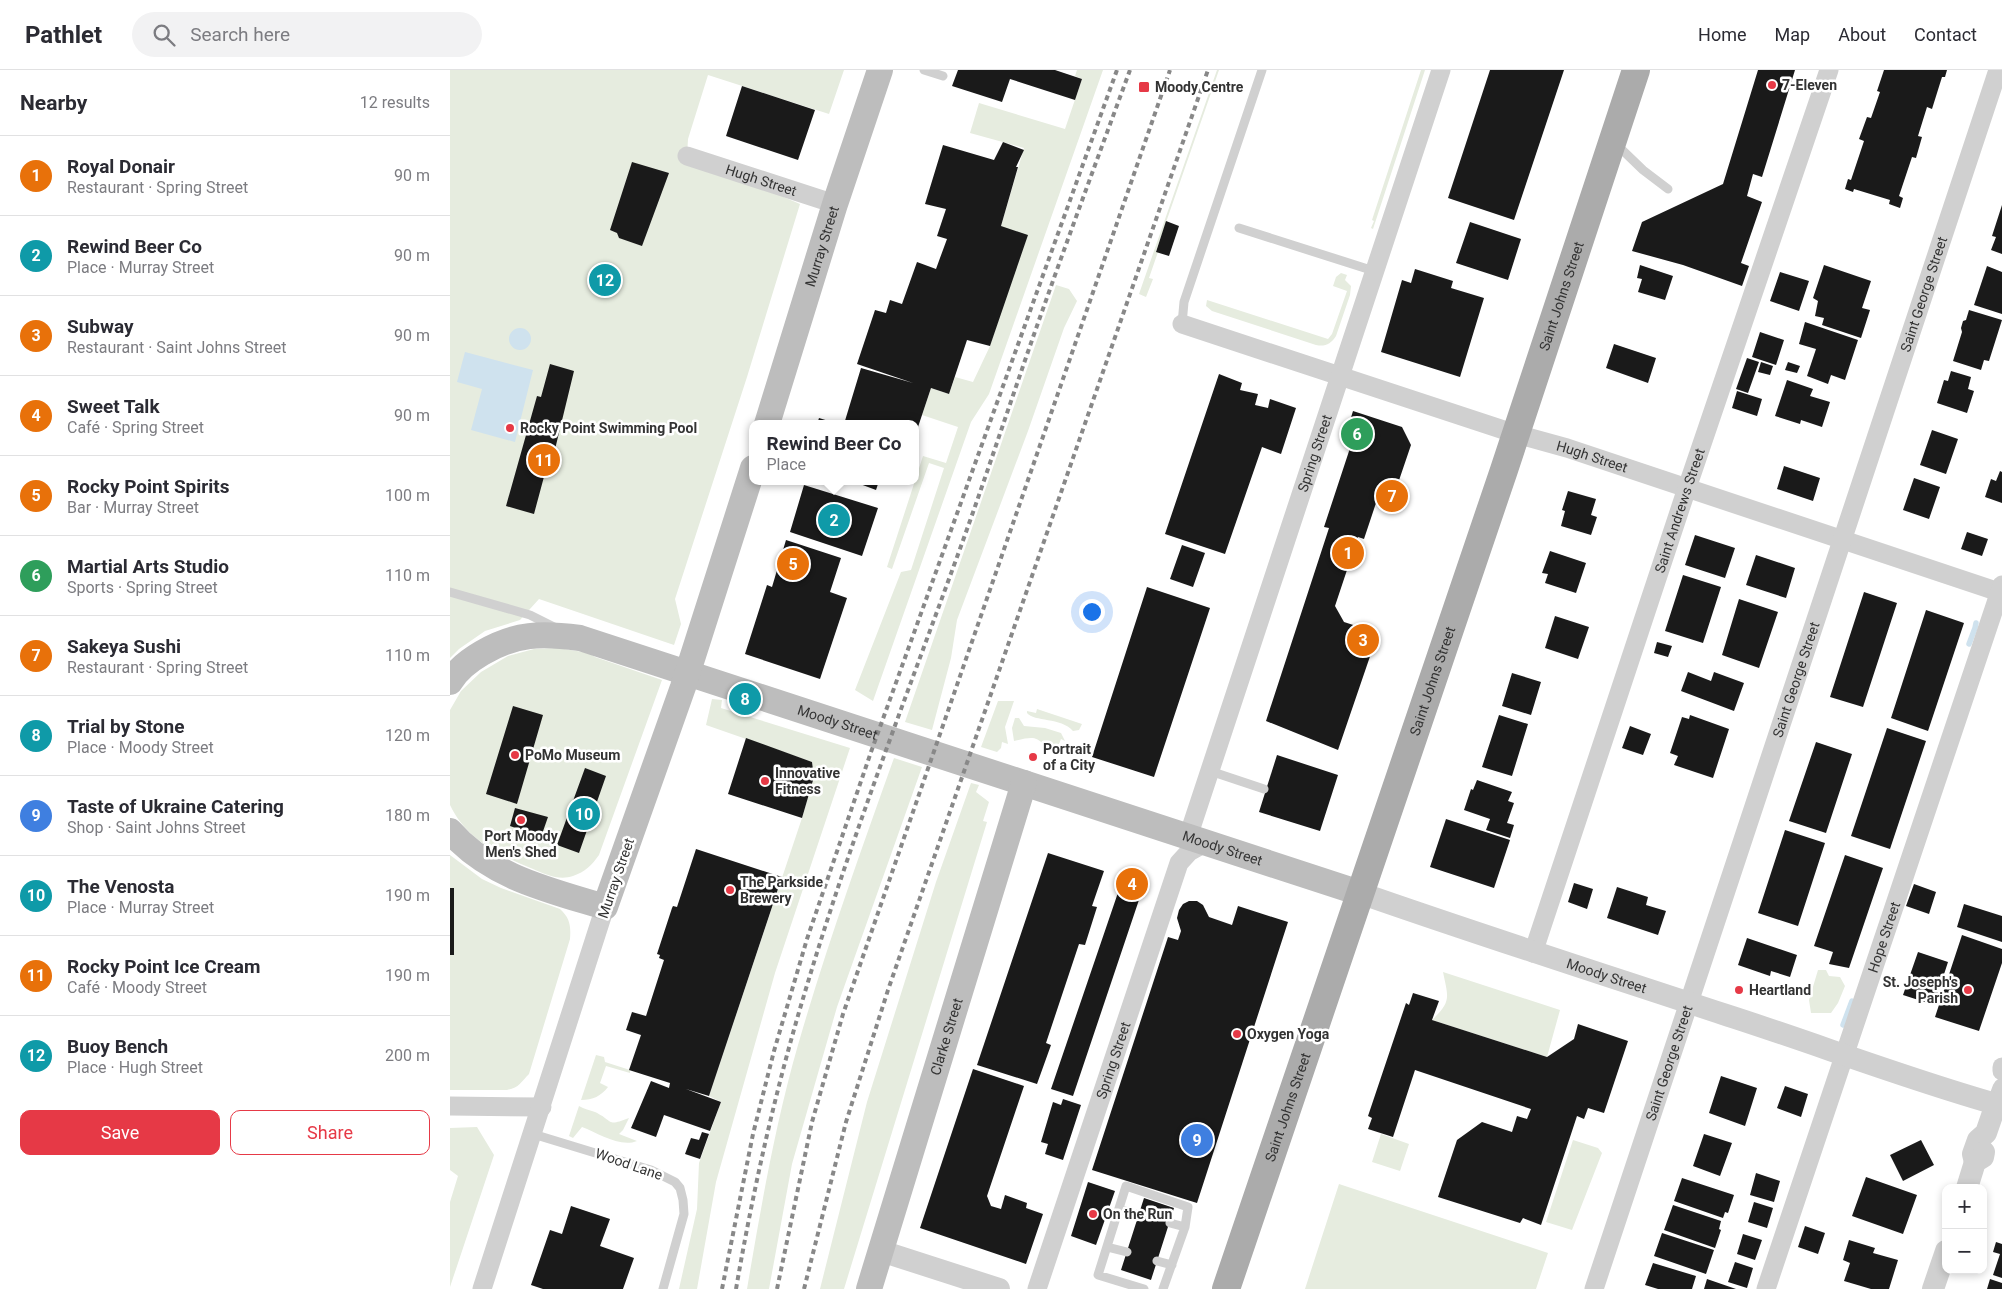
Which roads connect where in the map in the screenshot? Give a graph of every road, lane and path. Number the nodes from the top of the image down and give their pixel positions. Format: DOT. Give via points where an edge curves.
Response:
graph roads {
  1 [pos="880,70"];
  2 [pos="924,70"];
  3 [pos="1262,70"];
  4 [pos="1441,70"];
  5 [pos="1636,70"];
  6 [pos="1829,70"];
  7 [pos="1998,70"];
  8 [pos="942,76"];
  9 [pos="1613,141"];
  10 [pos="687,156"];
  11 [pos="1668,189"];
  12 [pos="836,204"];
  13 [pos="1239,228"];
  14 [pos="1374,272"];
  15 [pos="1182,324"];
  16 [pos="1340,376"];
  17 [pos="767,420"];
  18 [pos="1516,434"];
  19 [pos="749,481"];
  20 [pos="1687,488"];
  21 [pos="1842,540"];
  22 [pos="2001,590"];
  23 [pos="450,592"];
  24 [pos="589,641"];
  25 [pos="450,682"];
  26 [pos="1210,771"];
  27 [pos="1024,784"];
  28 [pos="1264,789"];
  29 [pos="450,831"];
  30 [pos="1196,840"];
  31 [pos="1360,893"];
  32 [pos="605,908"];
  33 [pos="1533,953"];
  34 [pos="1689,1002"];
  35 [pos="1843,1056"];
  36 [pos="2002,1067"];
  37 [pos="2002,1072"];
  38 [pos="2000,1100"];
  39 [pos="450,1106"];
  40 [pos="542,1106"];
  41 [pos="533,1134"];
  42 [pos="1968,1184"];
  43 [pos="1118,1209"];
  44 [pos="1139,1215"];
  45 [pos="1170,1223"];
  46 [pos="1185,1227"];
  47 [pos="1107,1246"];
  48 [pos="881,1250"];
  49 [pos="1127,1252"];
  50 [pos="1157,1261"];
  51 [pos="1942,1263"];
  52 [pos="1172,1265"];
  53 [pos="482,1289"];
  54 [pos="663,1289"];
  55 [pos="868,1289"];
  56 [pos="999,1289"];
  57 [pos="1037,1289"];
  58 [pos="1144,1289"];
  59 [pos="1163,1289"];
  60 [pos="1226,1289"];
  61 [pos="1594,1289"];
  62 [pos="1766,1289"];
  63 [pos="1933,1289"];
  1 -- 12 [label="main road, Murray Street"];
  2 -- 8 [label="lane"];
  3 -- 15 [label="lane" via="1184,302"];
  4 -- 14 [label="street, Spring Street"];
  5 -- 9 [label="main road, Saint Johns Street"];
  6 -- 20 [label="street, Saint Andrews Street"];
  7 -- 21 [label="street, Saint George Street"];
  9 -- 11 [label="lane"];
  9 -- 18 [label="main road, Saint Johns Street"];
  10 -- 12 [label="street, Hugh Street"];
  12 -- 17 [label="main road, Murray Street"];
  13 -- 14 [label="lane"];
  14 -- 16 [label="street, Spring Street"];
  15 -- 16 [label="street, Hugh Street"];
  16 -- 18 [label="street, Hugh Street"];
  16 -- 26 [label="street, Spring Street"];
  18 -- 20 [label="street, Hugh Street"];
  18 -- 31 [label="main road, Saint Johns Street"];
  19 -- 32 [label="main road, Murray Street" via="683,687"];
  20 -- 21 [label="street, Hugh Street"];
  20 -- 33 [label="street, Saint Andrews Street"];
  21 -- 22 [label="street, Hugh Street"];
  21 -- 34 [label="street, Saint George Street"];
  22 -- 35 [label="street, Hope Street"];
  23 -- 24 [label="lane" via="530,615"];
  24 -- 25 [label="main road, Moody Street" via="536,634 508,640 472,659"];
  24 -- 27 [label="main road, Moody Street"];
  26 -- 28 [label="lane"];
  26 -- 30 [label="street, Spring Street"];
  27 -- 30 [label="main road, Moody Street"];
  27 -- 48 [label="main road, Clarke Street"];
  29 -- 32 [label="main road" via="475,856 509,875"];
  30 -- 31 [label="main road, Moody Street"];
  30 -- 57 [label="street, Spring Street" via="1179,863"];
  31 -- 33 [label="street, Moody Street"];
  31 -- 60 [label="main road, Saint Johns Street"];
  32 -- 40 [label="street, Murray Street"];
  33 -- 34 [label="street, Moody Street"];
  34 -- 35 [label="street, Moody Street"];
  34 -- 61 [label="street, Saint George Street"];
  35 -- 38 [label="street, Moody Street"];
  35 -- 62 [label="street, Hope Street"];
  36 -- 37 [label="street"];
  38 -- 42 [label="street" via="1986,1133 1978,1140 1973,1154 1976,1162"];
  39 -- 40 [label="street"];
  40 -- 41 [label="street, Murray Street"];
  41 -- 53 [label="street, Murray Street"];
  41 -- 54 [label="lane, Wood Lane" via="651,1170 675,1182 680,1188 684,1214"];
  43 -- 44 [label="lane"];
  43 -- 46 [label="lane" via="1126,1186 1188,1207"];
  43 -- 47 [label="lane"];
  45 -- 46 [label="lane"];
  46 -- 52 [label="lane"];
  47 -- 49 [label="lane"];
  47 -- 58 [label="lane" via="1098,1275"];
  48 -- 55 [label="main road, Clarke Street"];
  48 -- 56 [label="street"];
  50 -- 52 [label="lane"];
  51 -- 63 [label="street"];
  52 -- 59 [label="lane"];
}
